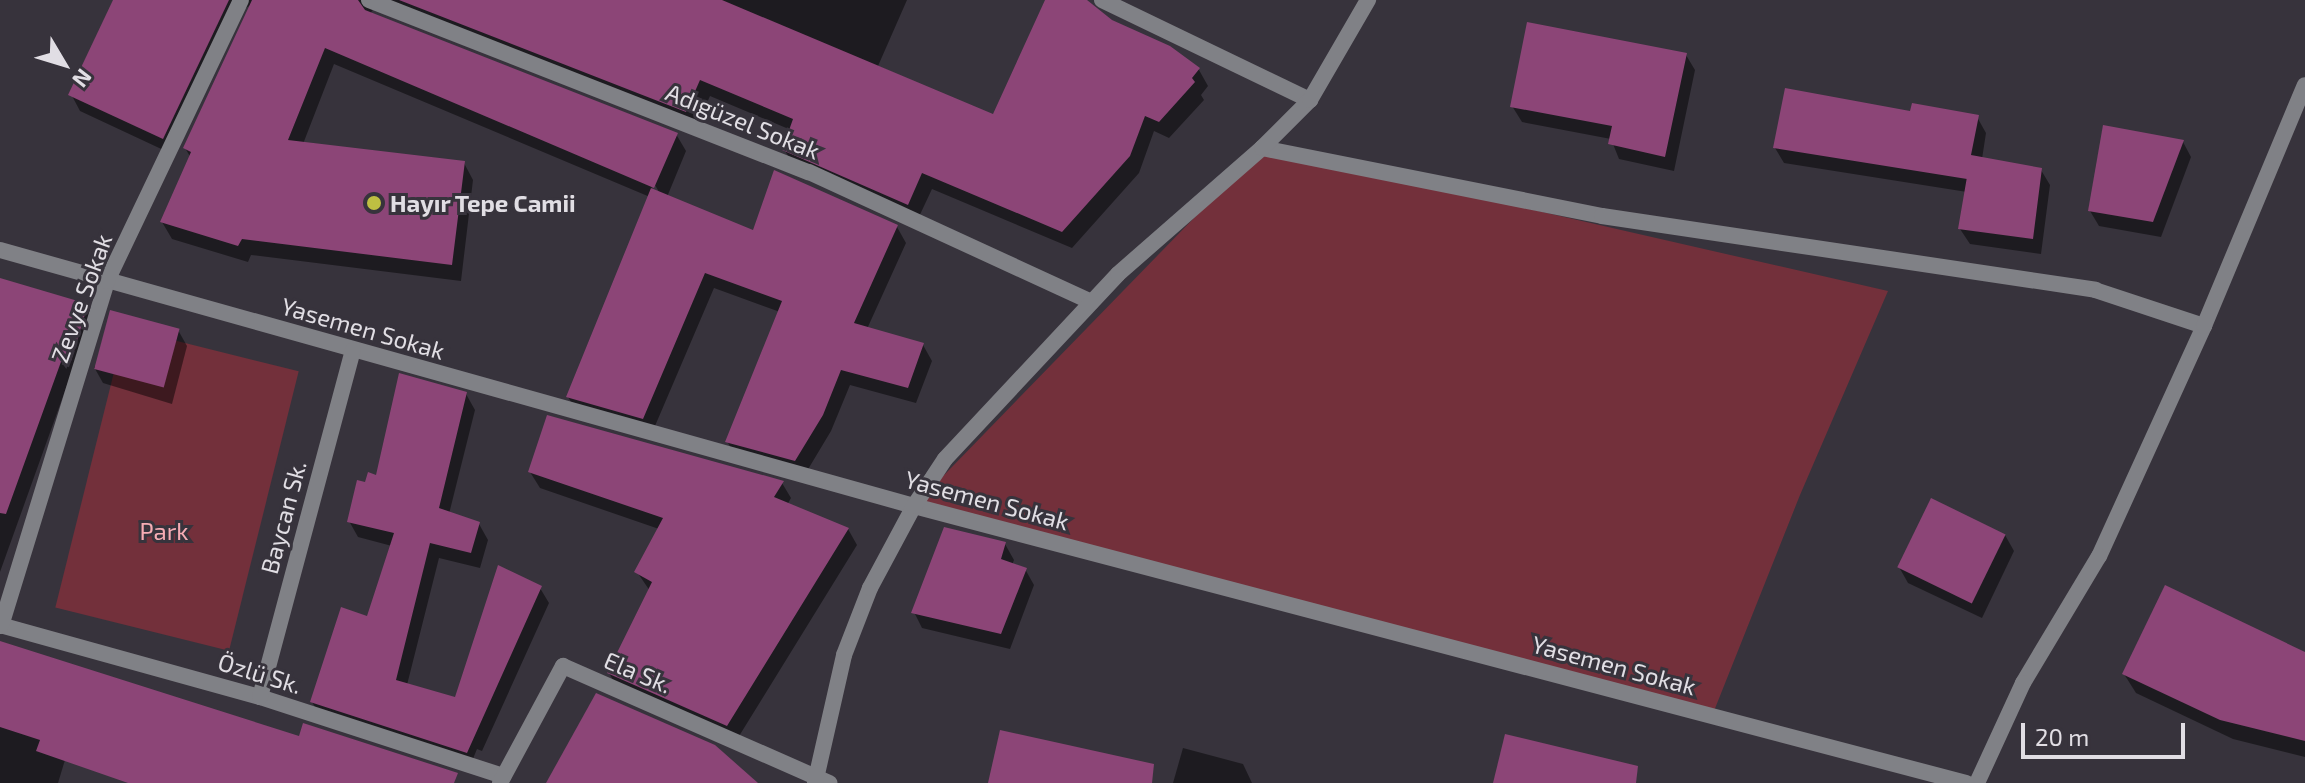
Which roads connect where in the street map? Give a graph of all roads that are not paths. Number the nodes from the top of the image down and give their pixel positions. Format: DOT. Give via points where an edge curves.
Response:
graph roads {
  1 [pos="241,0"];
  2 [pos="369,0"];
  3 [pos="1102,0"];
  4 [pos="1368,0"];
  5 [pos="2305,85"];
  6 [pos="1310,100"];
  7 [pos="1262,148"];
  8 [pos="0,250"];
  9 [pos="107,281"];
  10 [pos="1091,302"];
  11 [pos="2204,326"];
  12 [pos="353,350"];
  13 [pos="914,506"];
  14 [pos="0,626"];
  15 [pos="260,697"];
  16 [pos="501,780"];
  17 [pos="820,781"];
  18 [pos="1966,783"];
  19 [pos="1977,783"];
  1 -- 9 [label="street, Zevye Sokak"];
  2 -- 10 [label="street, Adıgüzel Sokak" via="809,172"];
  3 -- 6 [label="street"];
  4 -- 6 [label="street"];
  5 -- 11 [label="street"];
  6 -- 7 [label="street"];
  7 -- 10 [label="street"];
  7 -- 11 [label="street" via="1602,216 2095,290"];
  8 -- 9 [label="street, Yasemen Sokak"];
  9 -- 12 [label="street, Yasemen Sokak"];
  9 -- 14 [label="street, Zevye Sokak"];
  10 -- 13 [label="street" via="945,459"];
  11 -- 19 [label="street" via="2099,556 2023,683"];
  12 -- 13 [label="street, Yasemen Sokak"];
  12 -- 15 [label="street, Baycan Sk."];
  13 -- 17 [label="street" via="870,588 844,655"];
  13 -- 18 [label="street, Yasemen Sokak"];
  14 -- 15 [label="street, Özlü Sk."];
  15 -- 16 [label="street, Özlü Sk."];
  16 -- 17 [label="street, Ela Sk." via="563,666"];
}
